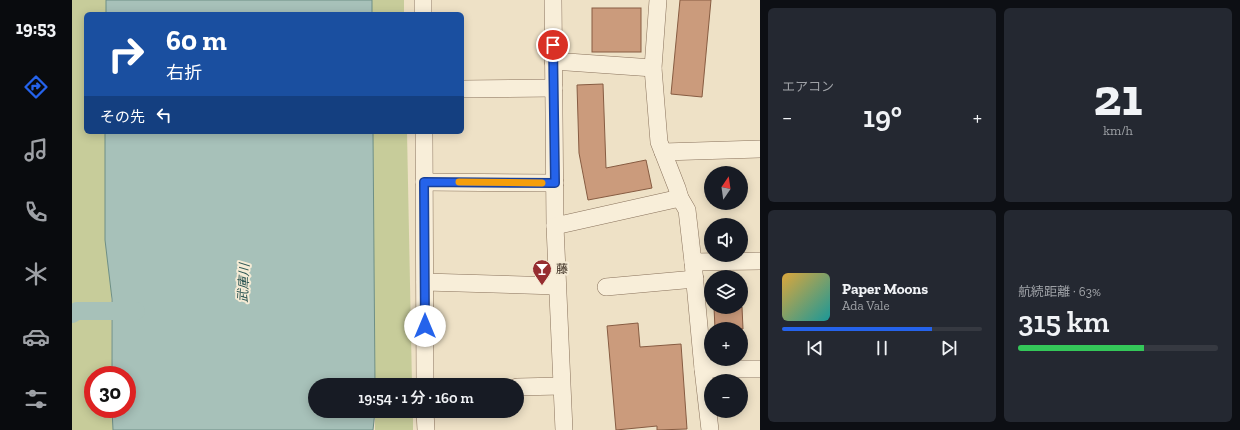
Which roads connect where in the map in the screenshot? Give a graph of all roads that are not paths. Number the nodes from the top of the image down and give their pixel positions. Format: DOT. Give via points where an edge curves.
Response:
graph roads {
  1 [pos="423,0"];
  2 [pos="553,0"];
  3 [pos="658,0"];
  4 [pos="423,12"];
  5 [pos="553,60"];
  6 [pos="653,68"];
  7 [pos="554,88"];
  8 [pos="464,89"];
  9 [pos="424,134"];
  10 [pos="760,149"];
  11 [pos="663,152"];
  12 [pos="424,182"];
  13 [pos="555,183"];
  14 [pos="680,198"];
  15 [pos="555,226"];
  16 [pos="760,261"];
  17 [pos="693,262"];
  18 [pos="695,279"];
  19 [pos="425,282"];
  20 [pos="557,286"];
  21 [pos="606,287"];
  22 [pos="703,369"];
  23 [pos="760,369"];
  24 [pos="425,378"];
  25 [pos="561,386"];
  26 [pos="524,387"];
  27 [pos="425,418"];
  28 [pos="426,430"];
  29 [pos="564,430"];
  30 [pos="710,430"];
  1 -- 4 [label="street"];
  2 -- 5 [label="street"];
  3 -- 6 [label="street"];
  5 -- 6 [label="street"];
  5 -- 7 [label="street"];
  6 -- 11 [label="street" via="659,142"];
  7 -- 8 [label="street"];
  7 -- 13 [label="street"];
  9 -- 12 [label="street"];
  10 -- 11 [label="street"];
  11 -- 14 [label="street"];
  12 -- 13 [label="street"];
  12 -- 19 [label="street"];
  13 -- 15 [label="street"];
  14 -- 15 [label="street"];
  14 -- 17 [label="street" via="687,210"];
  15 -- 20 [label="street"];
  16 -- 17 [label="street"];
  17 -- 18 [label="street"];
  18 -- 21 [label="street"];
  18 -- 22 [label="street"];
  19 -- 20 [label="street"];
  19 -- 24 [label="street"];
  20 -- 25 [label="street"];
  22 -- 23 [label="street"];
  22 -- 30 [label="street"];
  25 -- 26 [label="street"];
  25 -- 29 [label="street"];
  27 -- 28 [label="street"];
}
